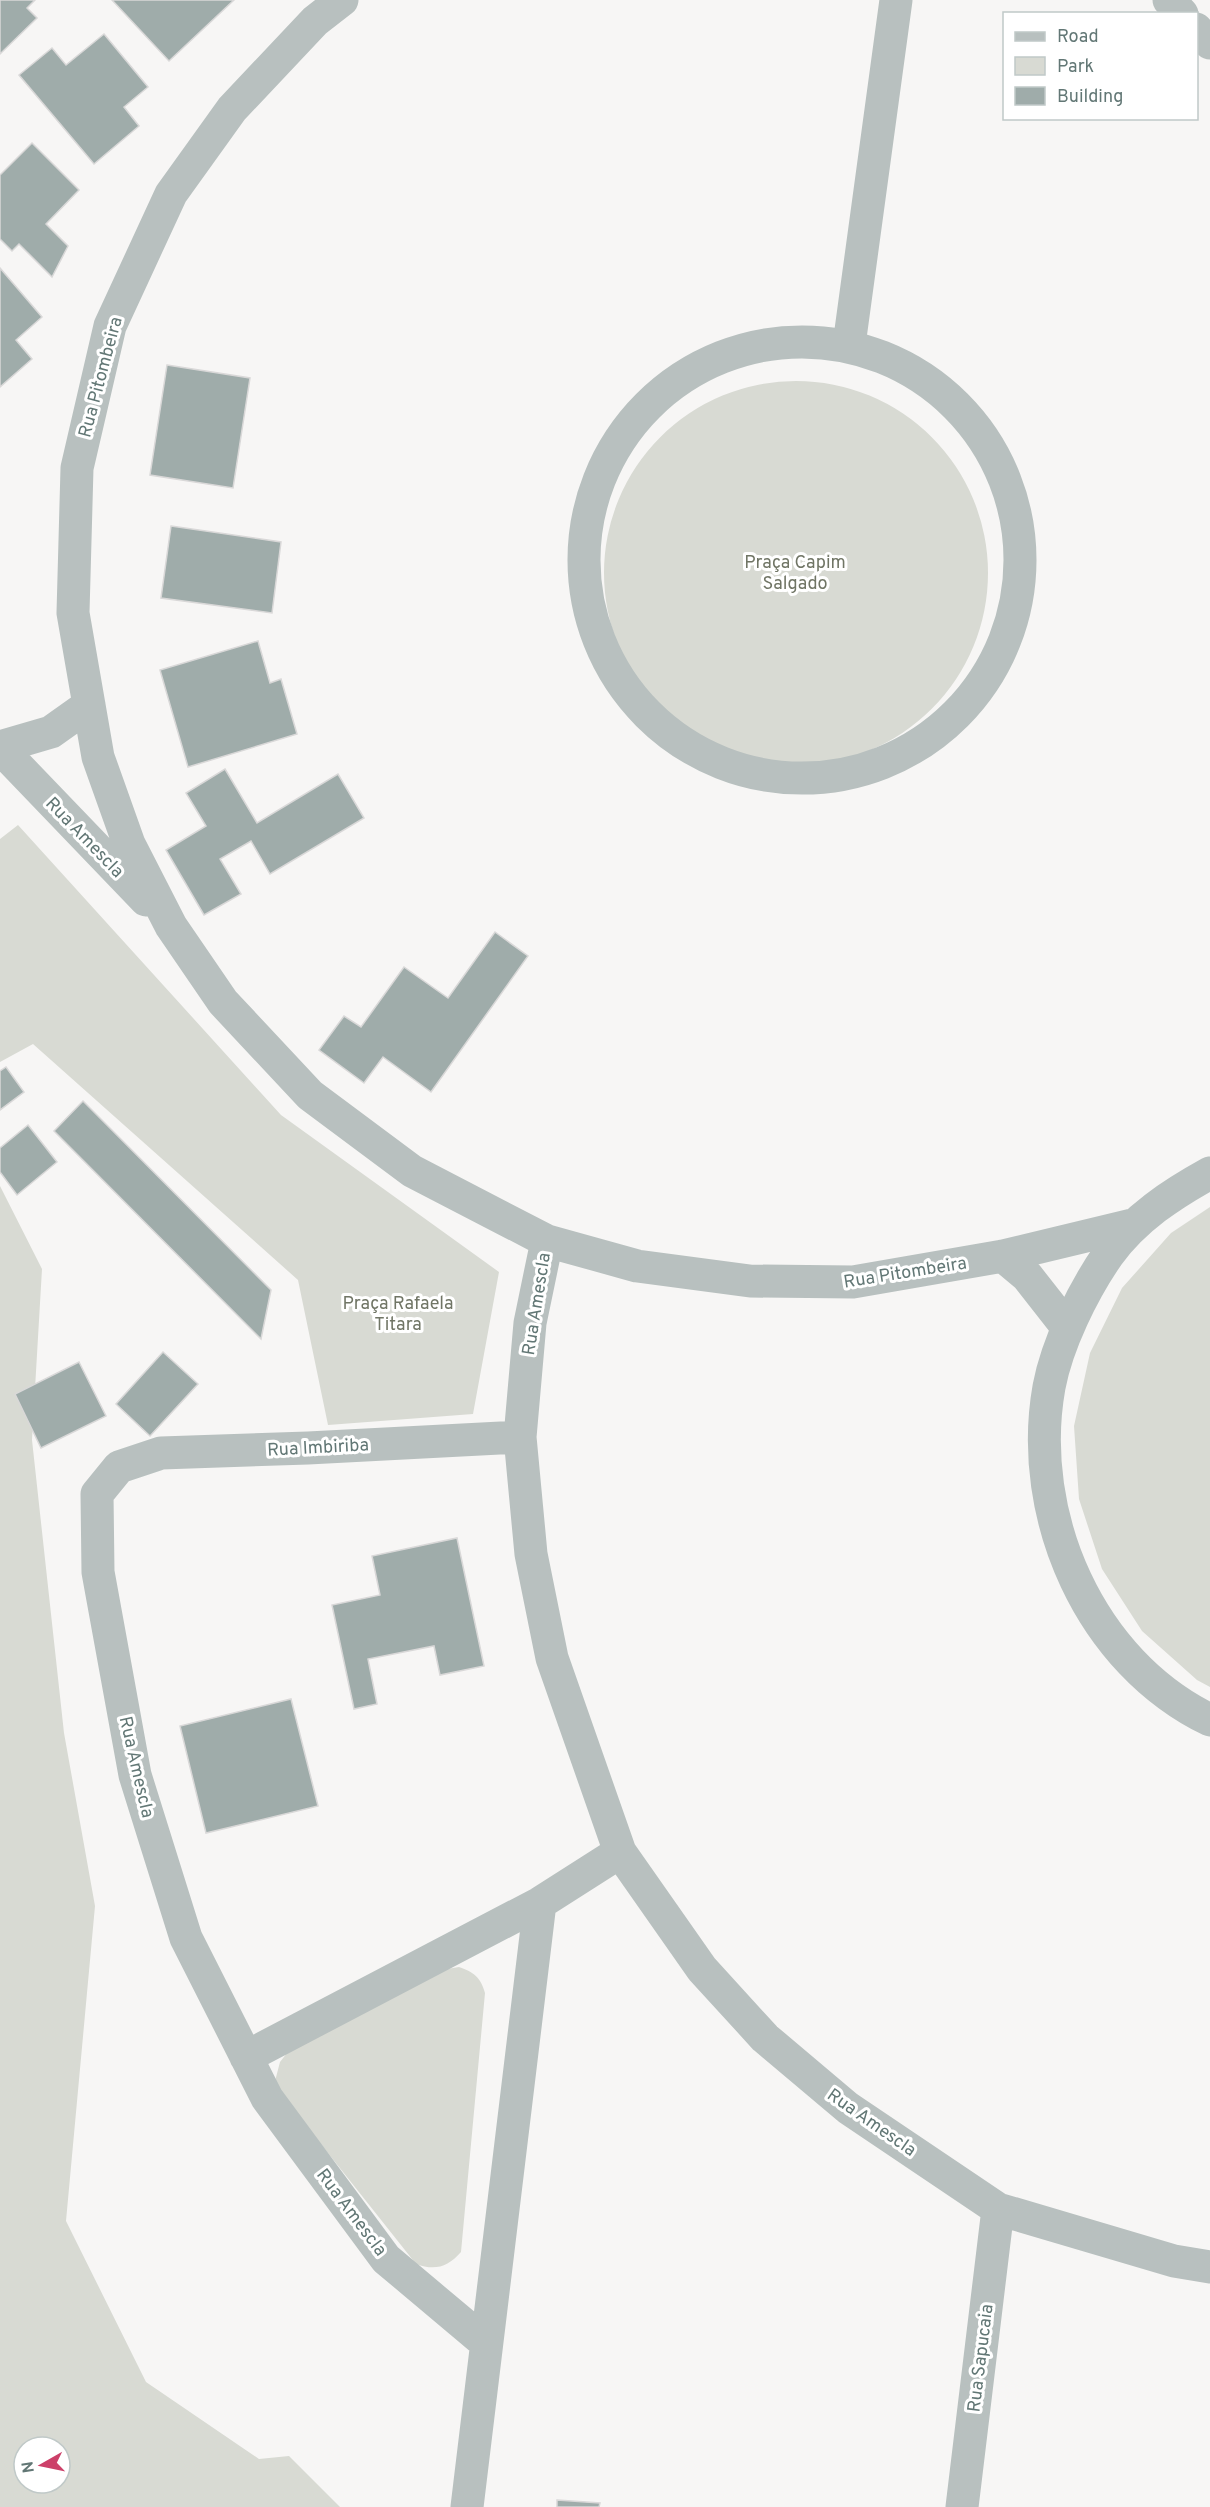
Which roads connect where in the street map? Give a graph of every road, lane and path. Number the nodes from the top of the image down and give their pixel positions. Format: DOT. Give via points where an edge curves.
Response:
graph roads {
  1 [pos="342,0"];
  2 [pos="896,0"];
  3 [pos="1169,0"];
  4 [pos="1180,12"];
  5 [pos="1198,30"];
  6 [pos="1210,43"];
  7 [pos="849,345"];
  8 [pos="89,705"];
  9 [pos="0,748"];
  10 [pos="99,757"];
  11 [pos="171,926"];
  12 [pos="1210,1173"];
  13 [pos="1136,1224"];
  14 [pos="547,1240"];
  15 [pos="1003,1256"];
  16 [pos="1067,1327"];
  17 [pos="520,1437"];
  18 [pos="118,1467"];
  19 [pos="1210,1720"];
  20 [pos="620,1852"];
  21 [pos="540,1903"];
  22 [pos="246,2057"];
  23 [pos="998,2209"];
  24 [pos="1210,2267"];
  25 [pos="486,2343"];
  26 [pos="467,2507"];
  27 [pos="962,2507"];
  1 -- 8 [label="street, Rua Pitombeira" via="315,21 232,110 171,194 110,326 77,468 73,613"];
  2 -- 7 [label="street"];
  3 -- 4 [label="street"];
  5 -- 6 [label="street"];
  7 -- 7 [label="street" via="786,340 726,353 671,383 627,427 597,482 583,543 588,606 610,665 647,715 696,753 755,775 817,779 878,766 933,736 976,692 1007,637 1020,576 1015,513 994,455 956,405 923,379 907,367"];
  8 -- 9 [label="street" via="51,732"];
  8 -- 10 [label="street, Rua Pitombeira"];
  9 -- 11 [label="street, Rua Amescla"];
  10 -- 11 [label="street, Rua Amescla" via="129,844"];
  11 -- 14 [label="street, Rua Amescla" via="223,1002 310,1095 412,1172"];
  12 -- 13 [label="street, Rua Pitombeira" via="1168,1196"];
  13 -- 15 [label="street, Rua Pitombeira"];
  13 -- 16 [label="street" via="1109,1255"];
  14 -- 15 [label="street, Rua Pitombeira" via="637,1266 750,1281 853,1282"];
  14 -- 17 [label="street, Rua Amescla" via="530,1323"];
  15 -- 16 [label="street" via="1027,1276"];
  16 -- 19 [label="street" via="1050,1387 1044,1450 1051,1512 1070,1571 1101,1627 1142,1674 1192,1712"];
  17 -- 18 [label="street, Rua Imbiriba" via="161,1453"];
  17 -- 20 [label="street, Rua Amescla" via="531,1554 552,1658"];
  18 -- 22 [label="street, Rua Amescla" via="97,1494 98,1572 135,1775 186,1938"];
  20 -- 21 [label="street"];
  20 -- 23 [label="street, Rua Amescla" via="702,1969 765,2038 848,2108"];
  21 -- 22 [label="street"];
  21 -- 25 [label="street"];
  22 -- 25 [label="street, Rua Amescla" via="267,2098 387,2259"];
  23 -- 24 [label="street, Rua Amescla" via="1174,2261"];
  23 -- 27 [label="street, Rua Sapucaia"];
  25 -- 26 [label="street"];
}
